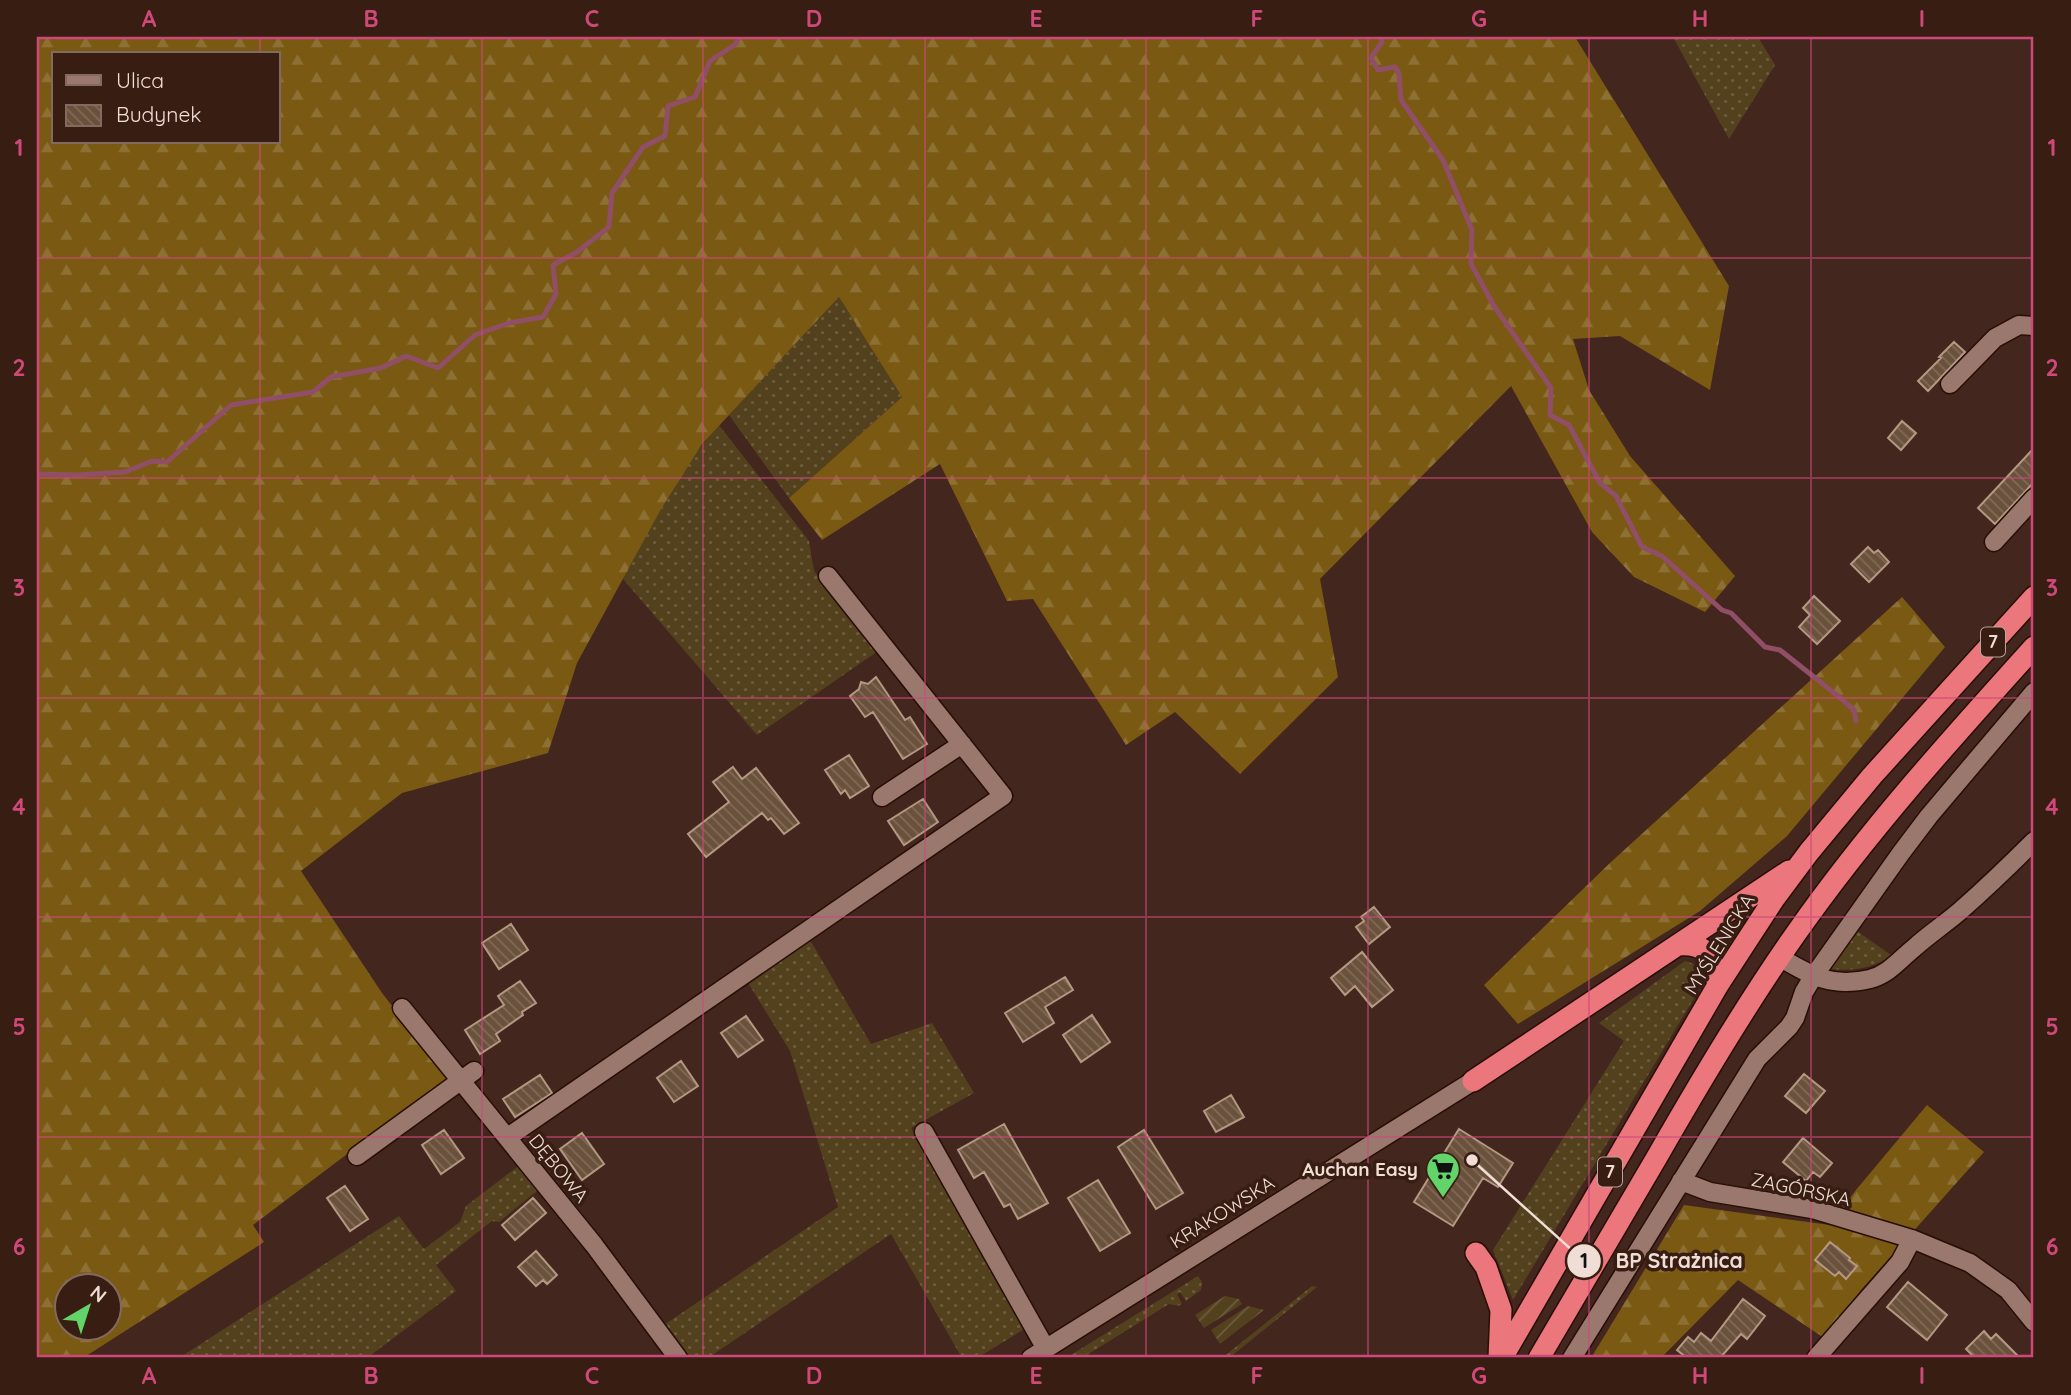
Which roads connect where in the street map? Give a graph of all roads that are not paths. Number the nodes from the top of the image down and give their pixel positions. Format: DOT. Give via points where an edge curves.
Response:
graph roads {
  1 [pos="2034,326"];
  2 [pos="1950,384"];
  3 [pos="2034,498"];
  4 [pos="1994,542"];
  5 [pos="828,576"];
  6 [pos="2034,597"];
  7 [pos="2034,647"];
  8 [pos="2034,692"];
  9 [pos="962,744"];
  10 [pos="882,797"];
  11 [pos="2034,841"];
  12 [pos="1800,863"];
  13 [pos="1678,945"];
  14 [pos="1779,957"];
  15 [pos="1813,977"];
  16 [pos="1718,985"];
  17 [pos="402,1008"];
  18 [pos="467,1075"];
  19 [pos="1473,1081"];
  20 [pos="923,1132"];
  21 [pos="508,1137"];
  22 [pos="357,1156"];
  23 [pos="1681,1181"];
  24 [pos="1912,1239"];
  25 [pos="1476,1253"];
  26 [pos="2034,1322"];
  27 [pos="1038,1353"];
  28 [pos="678,1358"];
  29 [pos="1501,1358"];
  30 [pos="1539,1358"];
  31 [pos="1572,1358"];
  32 [pos="1816,1358"];
  1 -- 2 [label="street" via="2019,324 1995,338"];
  3 -- 4 [label="street"];
  5 -- 9 [label="street"];
  6 -- 12 [label="highway, MYŚLENICKA / 7" via="1880,766"];
  7 -- 14 [label="highway, 7" via="1898,800"];
  8 -- 15 [label="street" via="1929,816"];
  9 -- 10 [label="street"];
  9 -- 21 [label="street" via="1003,796"];
  11 -- 15 [label="street" via="1959,912 1882,975 1864,980"];
  12 -- 13 [label="highway"];
  12 -- 16 [label="highway, MYŚLENICKA / 7"];
  13 -- 16 [label="highway" via="1704,949"];
  13 -- 19 [label="highway"];
  14 -- 15 [label="street"];
  14 -- 30 [label="highway, 7" via="1701,1080"];
  15 -- 23 [label="street" via="1790,1027 1758,1059"];
  16 -- 29 [label="highway, MYŚLENICKA / 7"];
  17 -- 18 [label="street, DĘBOWA"];
  18 -- 21 [label="street, DĘBOWA"];
  18 -- 22 [label="street"];
  19 -- 27 [label="street, KRAKOWSKA"];
  20 -- 27 [label="street"];
  21 -- 28 [label="street, DĘBOWA"];
  23 -- 24 [label="street, ZAGÓRSKA" via="1710,1192 1812,1209"];
  23 -- 31 [label="street"];
  24 -- 26 [label="street, ZAGÓRSKA" via="1970,1263 2008,1290"];
  24 -- 32 [label="street" via="1900,1262"];
  25 -- 29 [label="highway" via="1502,1310"];
}
